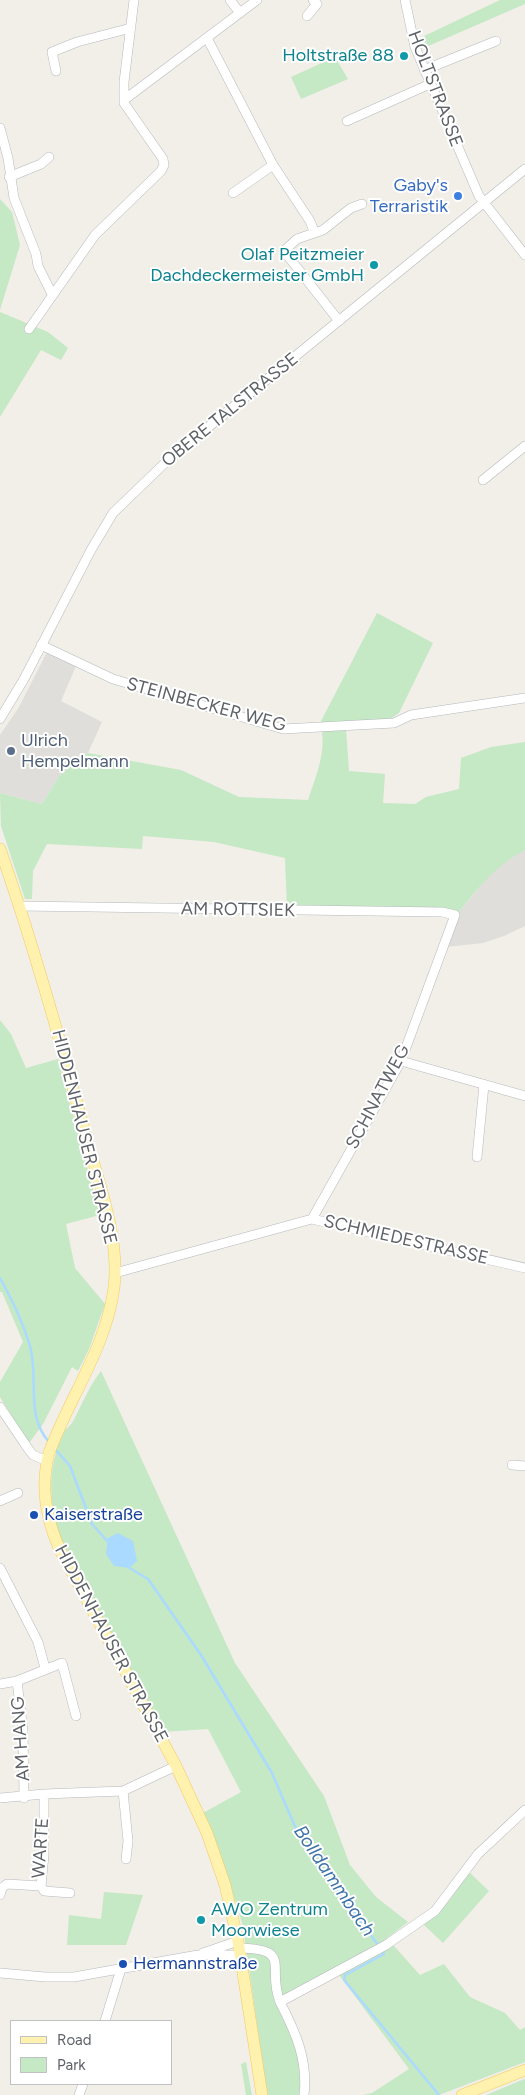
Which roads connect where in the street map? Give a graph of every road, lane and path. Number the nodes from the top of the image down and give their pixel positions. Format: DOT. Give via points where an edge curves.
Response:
graph roads {
  1 [pos="134,0"];
  2 [pos="230,0"];
  3 [pos="257,0"];
  4 [pos="313,0"];
  5 [pos="405,0"];
  6 [pos="240,12"];
  7 [pos="307,16"];
  8 [pos="131,28"];
  9 [pos="207,38"];
  10 [pos="496,41"];
  11 [pos="56,70"];
  12 [pos="424,70"];
  13 [pos="430,84"];
  14 [pos="124,100"];
  15 [pos="347,121"];
  16 [pos="0,128"];
  17 [pos="49,158"];
  18 [pos="273,165"];
  19 [pos="525,169"];
  20 [pos="9,177"];
  21 [pos="233,193"];
  22 [pos="484,203"];
  23 [pos="362,204"];
  24 [pos="314,232"];
  25 [pos="525,255"];
  26 [pos="52,294"];
  27 [pos="339,321"];
  28 [pos="29,328"];
  29 [pos="525,446"];
  30 [pos="483,480"];
  31 [pos="42,645"];
  32 [pos="525,698"];
  33 [pos="2,715"];
  34 [pos="0,849"];
  35 [pos="20,906"];
  36 [pos="455,915"];
  37 [pos="401,1061"];
  38 [pos="484,1085"];
  39 [pos="525,1096"];
  40 [pos="478,1157"];
  41 [pos="312,1218"];
  42 [pos="525,1268"];
  43 [pos="114,1273"];
  44 [pos="0,1407"];
  45 [pos="48,1457"];
  46 [pos="512,1465"];
  47 [pos="525,1466"];
  48 [pos="18,1493"];
  49 [pos="0,1501"];
  50 [pos="0,1568"];
  51 [pos="45,1668"];
  52 [pos="17,1681"];
  53 [pos="0,1684"];
  54 [pos="76,1716"];
  55 [pos="176,1766"];
  56 [pos="123,1791"];
  57 [pos="44,1794"];
  58 [pos="0,1798"];
  59 [pos="24,1798"];
  60 [pos="524,1814"];
  61 [pos="126,1859"];
  62 [pos="41,1886"];
  63 [pos="70,1893"];
  64 [pos="0,1895"];
  65 [pos="239,1948"];
  66 [pos="198,1955"];
  67 [pos="121,1969"];
  68 [pos="0,1972"];
  69 [pos="280,2002"];
  70 [pos="105,2020"];
  71 [pos="522,2071"];
  72 [pos="262,2095"];
  73 [pos="304,2095"];
  74 [pos="462,2095"];
  1 -- 8 [label="street"];
  2 -- 6 [label="street"];
  3 -- 6 [label="street"];
  4 -- 7 [label="street" via="317,4"];
  5 -- 12 [label="street, HOLTSTRASSE" via="415,47"];
  6 -- 9 [label="street"];
  8 -- 11 [label="street" via="52,52"];
  8 -- 14 [label="street"];
  9 -- 14 [label="street"];
  9 -- 18 [label="street"];
  10 -- 12 [label="street"];
  12 -- 13 [label="street, HOLTSTRASSE"];
  13 -- 15 [label="street"];
  13 -- 22 [label="street, HOLTSTRASSE"];
  14 -- 26 [label="street" via="164,165 95,235"];
  16 -- 20 [label="street"];
  17 -- 20 [label="street"];
  18 -- 21 [label="street"];
  18 -- 24 [label="street"];
  19 -- 22 [label="street, OBERE TALSTRASSE"];
  20 -- 26 [label="street" via="38,266"];
  22 -- 25 [label="street, HOLTSTRASSE"];
  22 -- 27 [label="street, OBERE TALSTRASSE"];
  23 -- 24 [label="street" via="351,208 323,230"];
  24 -- 27 [label="street" via="297,239 284,250"];
  26 -- 28 [label="street"];
  27 -- 31 [label="street, OBERE TALSTRASSE" via="151,474 112,513"];
  29 -- 30 [label="street"];
  31 -- 32 [label="street, STEINBECKER WEG" via="113,679 283,729 394,723 411,715"];
  31 -- 33 [label="street, OBERE TALSTRASSE"];
  34 -- 35 [label="main road, HIDDENHAUSER STRASSE"];
  35 -- 36 [label="street, AM ROTTSIEK" via="442,912"];
  35 -- 43 [label="main road, HIDDENHAUSER STRASSE" via="50,1001 98,1181 110,1229"];
  36 -- 37 [label="street, SCHNATWEG"];
  37 -- 38 [label="street"];
  37 -- 41 [label="street, SCHNATWEG"];
  38 -- 39 [label="street"];
  38 -- 40 [label="street"];
  41 -- 42 [label="street, SCHMIEDESTRASSE"];
  41 -- 43 [label="street, SCHMIEDESTRASSE"];
  43 -- 45 [label="main road, HIDDENHAUSER STRASSE" via="106,1326"];
  44 -- 45 [label="street" via="33,1455"];
  45 -- 55 [label="main road, HIDDENHAUSER STRASSE" via="46,1506 56,1541"];
  46 -- 47 [label="street"];
  48 -- 49 [label="street"];
  50 -- 51 [label="street" via="38,1642"];
  51 -- 52 [label="street"];
  51 -- 54 [label="street" via="62,1663"];
  52 -- 53 [label="street"];
  52 -- 59 [label="street, AM HANG" via="23,1731"];
  55 -- 56 [label="street"];
  55 -- 65 [label="main road, HIDDENHAUSER STRASSE" via="207,1833 225,1885"];
  56 -- 57 [label="street"];
  56 -- 61 [label="street" via="128,1841"];
  57 -- 59 [label="street"];
  57 -- 62 [label="street, WARTE"];
  58 -- 59 [label="street"];
  60 -- 69 [label="street" via="478,1854 435,1911 383,1947"];
  62 -- 63 [label="street" via="44,1891"];
  62 -- 64 [label="street, WARTE" via="7,1884"];
  65 -- 66 [label="street"];
  65 -- 66 [label="street"];
  65 -- 69 [label="street" via="262,1948 269,1953 275,1961"];
  65 -- 72 [label="main road, HIDDENHAUSER STRASSE"];
  66 -- 67 [label="street"];
  67 -- 68 [label="street" via="74,1977"];
  67 -- 70 [label="street"];
  69 -- 73 [label="street" via="303,2053"];
  71 -- 74 [label="main road"];
}
